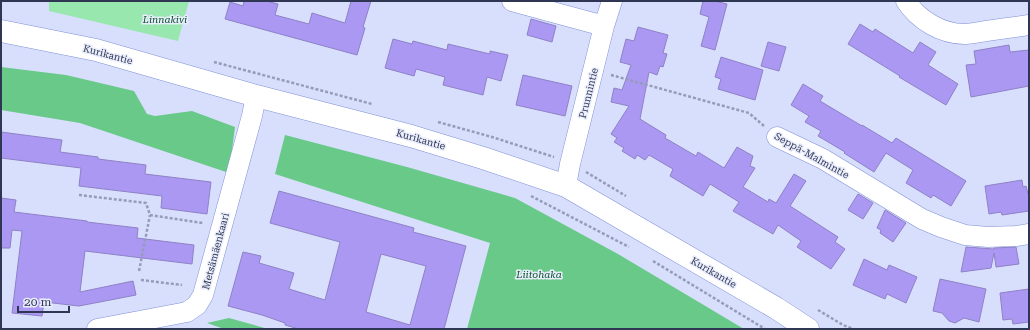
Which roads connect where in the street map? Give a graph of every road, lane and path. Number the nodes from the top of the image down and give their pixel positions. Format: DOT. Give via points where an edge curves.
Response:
graph roads {
  1 [pos="512,1"];
  2 [pos="612,1"];
  3 [pos="906,1"];
  4 [pos="1029,25"];
  5 [pos="604,26"];
  6 [pos="1,31"];
  7 [pos="594,70"];
  8 [pos="256,96"];
  9 [pos="777,137"];
  10 [pos="566,186"];
  11 [pos="526,194"];
  12 [pos="79,195"];
  13 [pos="150,215"];
  14 [pos="222,226"];
  15 [pos="1029,234"];
  16 [pos="633,249"];
  17 [pos="652,260"];
  18 [pos="139,271"];
  19 [pos="141,280"];
  20 [pos="182,285"];
  21 [pos="97,329"];
  22 [pos="765,329"];
  23 [pos="808,329"];
  1 -- 5 [label="street"];
  2 -- 5 [label="street, Prunnintie"];
  3 -- 4 [label="street" via="910,8 936,28 951,32 964,34"];
  5 -- 7 [label="street, Prunnintie"];
  6 -- 8 [label="main road, Kurikantie" via="96,50"];
  7 -- 9 [label="path, Seppä-Malmintie" via="749,113"];
  7 -- 10 [label="street, Prunnintie"];
  8 -- 10 [label="main road, Kurikantie" via="411,136"];
  8 -- 14 [label="street, Metsämäenkaari"];
  9 -- 15 [label="street, Seppä-Malmintie" via="823,159 922,219 941,227 988,237"];
  10 -- 23 [label="main road, Kurikantie"];
  11 -- 16 [label="path"];
  12 -- 13 [label="path" via="146,203"];
  13 -- 14 [label="path"];
  13 -- 18 [label="path"];
  14 -- 21 [label="street, Metsämäenkaari" via="203,295 197,305 187,312"];
  17 -- 22 [label="path"];
  19 -- 20 [label="path"];
}
